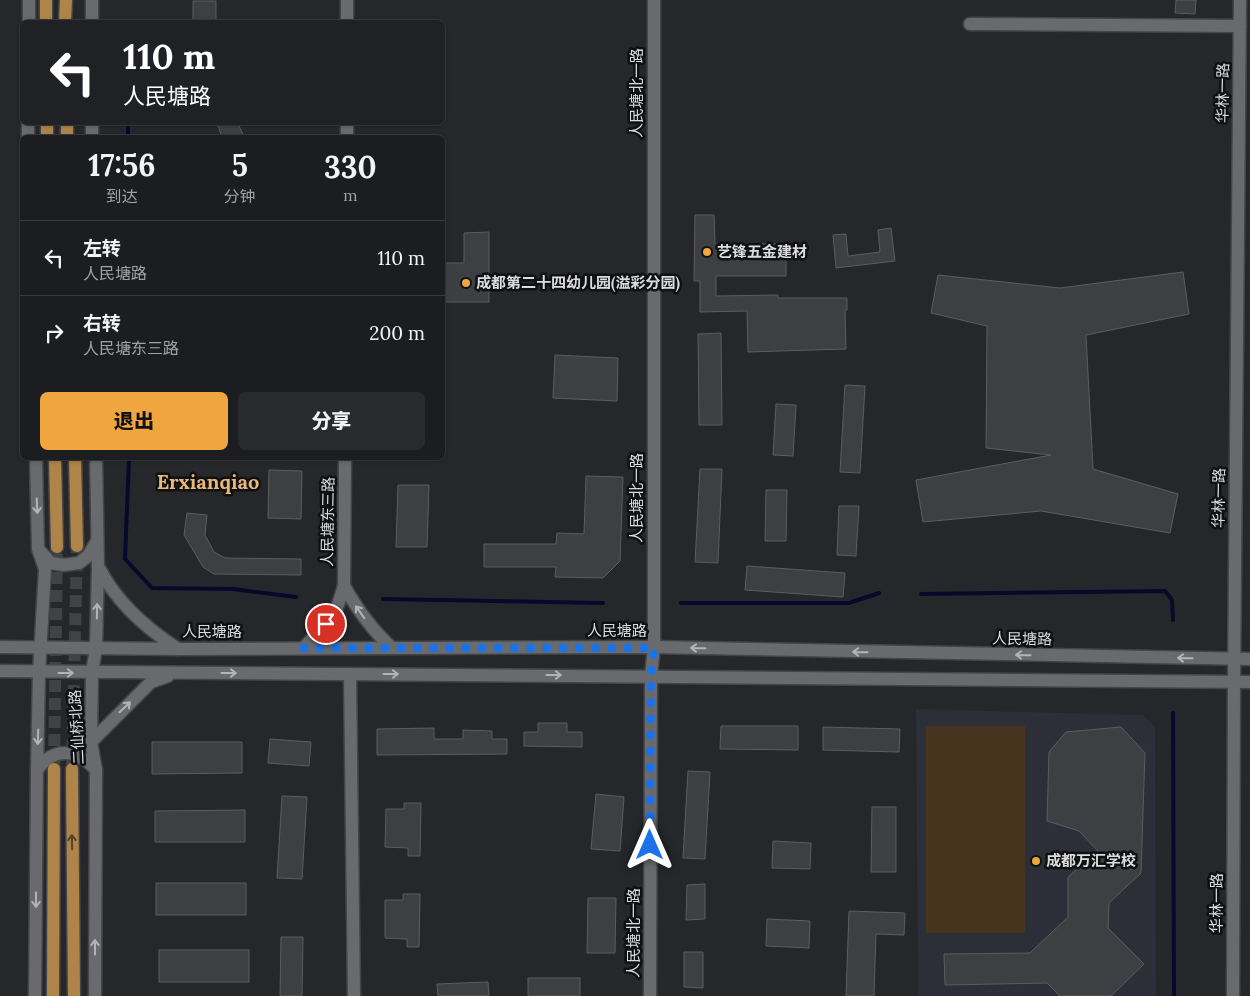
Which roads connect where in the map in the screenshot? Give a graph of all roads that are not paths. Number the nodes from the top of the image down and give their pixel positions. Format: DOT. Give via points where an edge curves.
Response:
graph roads {
  1 [pos="29,0"];
  2 [pos="46,0"];
  3 [pos="66,0"];
  4 [pos="92,0"];
  5 [pos="347,0"];
  6 [pos="654,0"];
  7 [pos="1240,0"];
  8 [pos="29,20"];
  9 [pos="46,20"];
  10 [pos="66,20"];
  11 [pos="92,20"];
  12 [pos="347,20"];
  13 [pos="970,24"];
  14 [pos="1240,26"];
  15 [pos="36,460"];
  16 [pos="54,460"];
  17 [pos="75,460"];
  18 [pos="96,460"];
  19 [pos="345,460"];
  20 [pos="97,540"];
  21 [pos="77,546"];
  22 [pos="57,547"];
  23 [pos="38,549"];
  24 [pos="98,566"];
  25 [pos="344,586"];
  26 [pos="41,646"];
  27 [pos="0,647"];
  28 [pos="96,648"];
  29 [pos="304,648"];
  30 [pos="392,648"];
  31 [pos="654,648"];
  32 [pos="178,649"];
  33 [pos="1234,659"];
  34 [pos="1250,659"];
  35 [pos="0,671"];
  36 [pos="92,672"];
  37 [pos="39,673"];
  38 [pos="173,673"];
  39 [pos="350,674"];
  40 [pos="651,676"];
  41 [pos="1234,682"];
  42 [pos="1250,682"];
  43 [pos="91,742"];
  44 [pos="54,769"];
  45 [pos="72,769"];
  46 [pos="37,770"];
  47 [pos="96,770"];
  48 [pos="35,996"];
  49 [pos="53,996"];
  50 [pos="74,996"];
  51 [pos="95,996"];
  52 [pos="354,996"];
  53 [pos="650,996"];
  54 [pos="1233,996"];
  1 -- 8 [label="main road"];
  2 -- 9 [label="main road"];
  3 -- 10 [label="main road"];
  4 -- 11 [label="main road"];
  5 -- 12 [label="main road"];
  6 -- 31 [label="main road, 人民塘北一路"];
  7 -- 14 [label="main road, 华林一路"];
  13 -- 14 [label="main road"];
  14 -- 33 [label="main road, 华林一路"];
  15 -- 23 [label="main road, one-way"];
  16 -- 22 [label="main road"];
  17 -- 21 [label="main road"];
  18 -- 20 [label="main road, 二仙桥北路"];
  19 -- 25 [label="main road, 人民塘东三路"];
  20 -- 23 [label="main road" via="88,556 64,565 51,563"];
  20 -- 24 [label="main road, 二仙桥北路"];
  23 -- 26 [label="main road" via="45,569"];
  28 -- 24 [label="main road, 二仙桥北路, one-way"];
  24 -- 32 [label="main road" via="108,585 152,632"];
  25 -- 29 [label="main road, 人民塘东三路" via="336,611"];
  30 -- 25 [label="main road, 人民塘东三路, one-way" via="369,625"];
  26 -- 27 [label="main road, 人民塘路"];
  26 -- 28 [label="main road, 人民塘路"];
  26 -- 37 [label="main road"];
  28 -- 32 [label="main road, 人民塘路"];
  28 -- 36 [label="main road, 二仙桥北路"];
  29 -- 30 [label="main road, 人民塘路"];
  29 -- 32 [label="main road, 人民塘路"];
  30 -- 31 [label="main road, 人民塘路"];
  33 -- 31 [label="main road, 人民塘路, one-way"];
  31 -- 40 [label="main road, 人民塘北一路"];
  33 -- 34 [label="main road, 人民塘路"];
  33 -- 41 [label="main road, 华林一路"];
  35 -- 37 [label="main road"];
  37 -- 36 [label="main road, one-way"];
  36 -- 38 [label="main road"];
  36 -- 43 [label="main road, 二仙桥北路"];
  37 -- 46 [label="main road, one-way"];
  38 -- 39 [label="main road, one-way"];
  43 -- 38 [label="main road, one-way" via="151,682"];
  39 -- 40 [label="main road, one-way"];
  39 -- 52 [label="main road"];
  40 -- 41 [label="main road"];
  40 -- 53 [label="main road, 人民塘北一路"];
  41 -- 42 [label="main road"];
  41 -- 54 [label="main road, 华林一路"];
  43 -- 47 [label="main road, 二仙桥北路"];
  44 -- 49 [label="main road"];
  50 -- 45 [label="main road, one-way"];
  46 -- 47 [label="main road" via="48,757 60,753 84,757"];
  46 -- 48 [label="main road, one-way"];
  51 -- 47 [label="main road, 二仙桥北路, one-way"];
}
